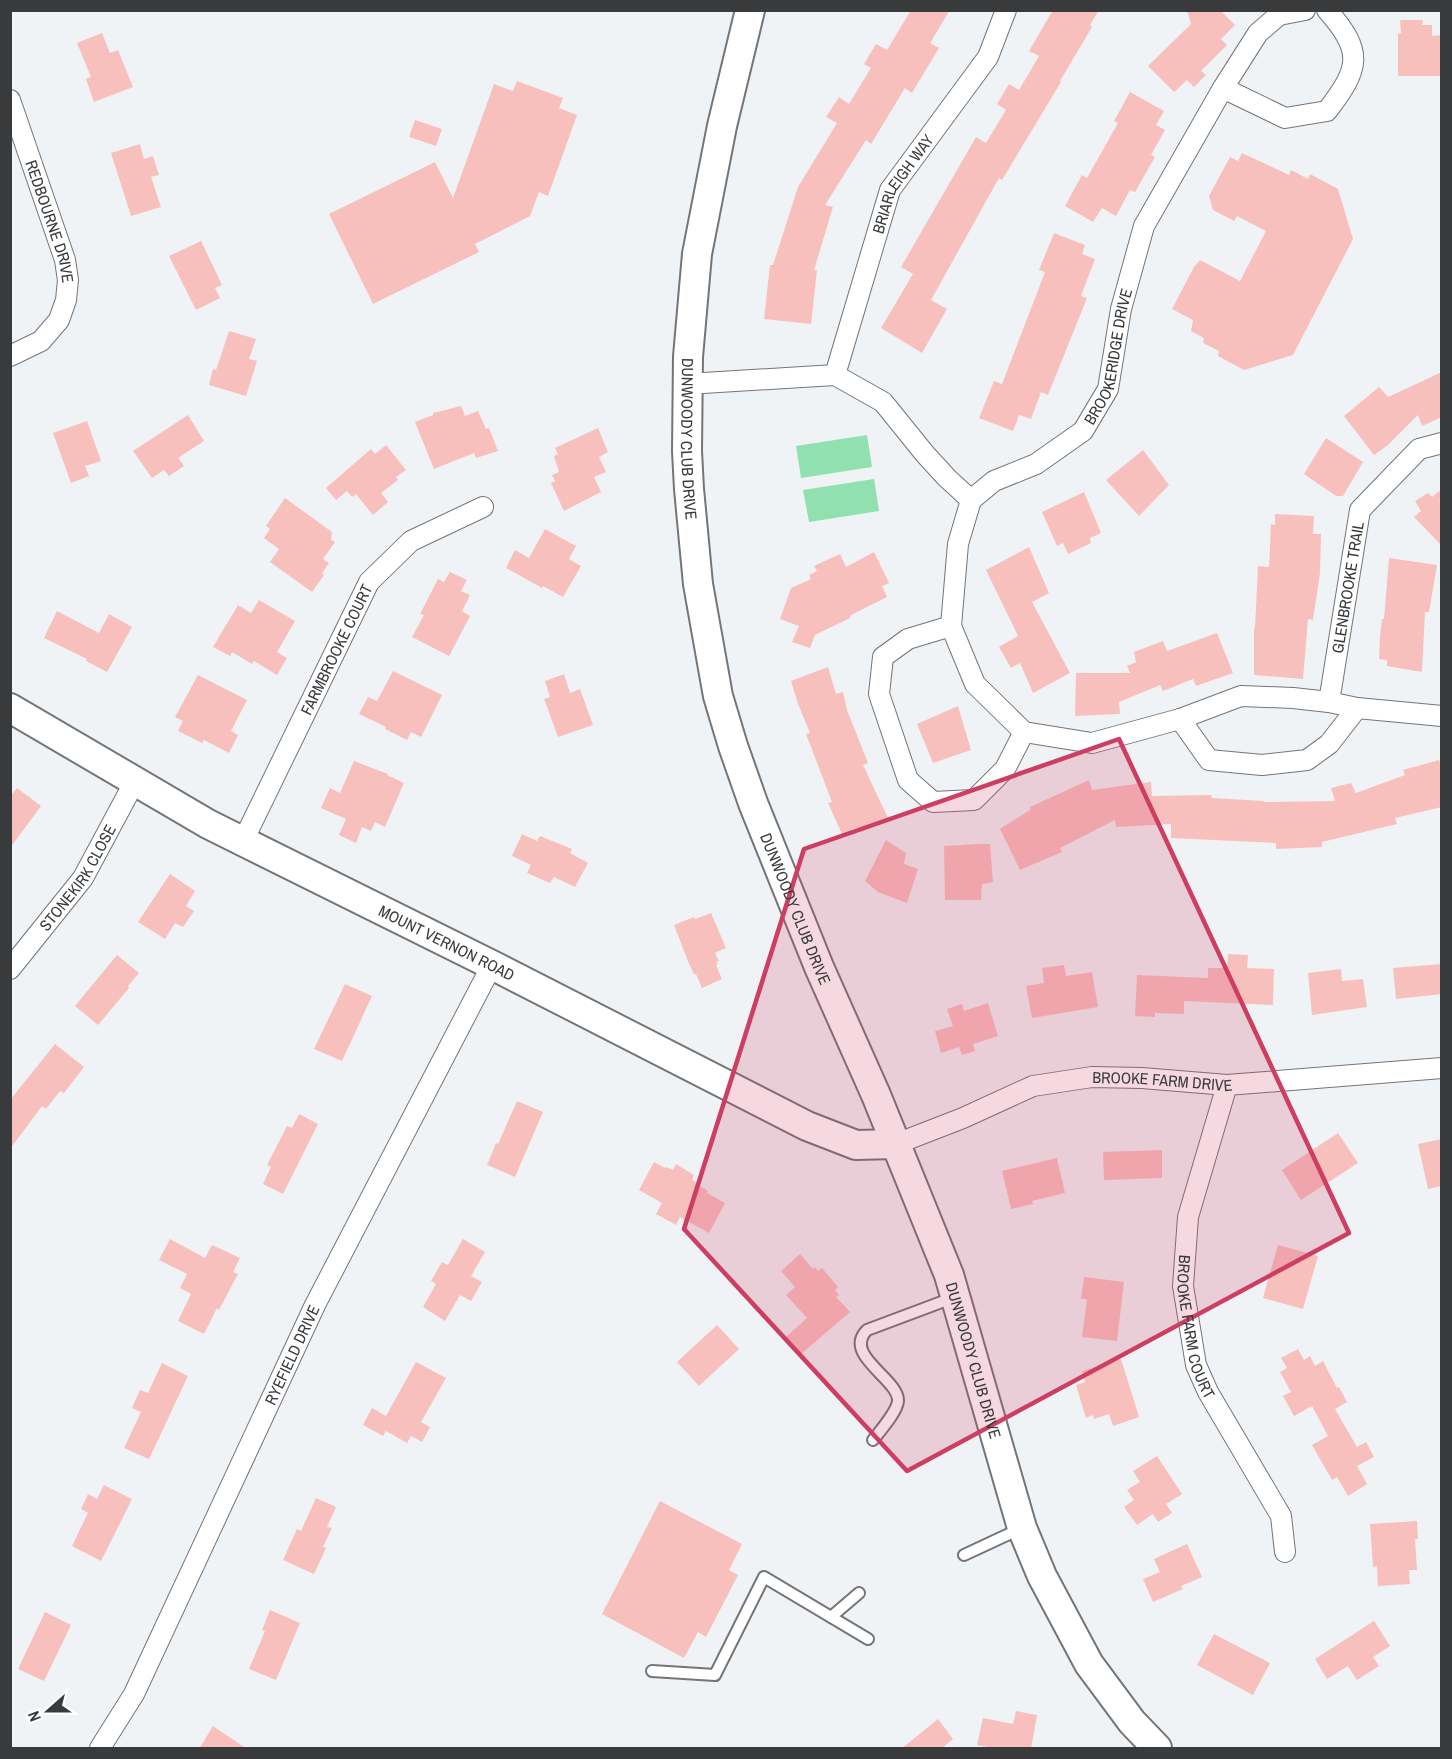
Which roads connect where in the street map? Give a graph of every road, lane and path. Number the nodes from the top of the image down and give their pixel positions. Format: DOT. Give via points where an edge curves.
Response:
graph roads {
  1 [pos="750,10"];
  2 [pos="1006,10"];
  3 [pos="1305,10"];
  4 [pos="1327,10"];
  5 [pos="1223,88"];
  6 [pos="10,100"];
  7 [pos="10,356"];
  8 [pos="835,375"];
  9 [pos="687,384"];
  10 [pos="1442,443"];
  11 [pos="971,500"];
  12 [pos="483,507"];
  13 [pos="951,626"];
  14 [pos="1329,702"];
  15 [pos="10,708"];
  16 [pos="1357,708"];
  17 [pos="1442,716"];
  18 [pos="1180,719"];
  19 [pos="1024,732"];
  20 [pos="135,781"];
  21 [pos="243,841"];
  22 [pos="492,965"];
  23 [pos="10,969"];
  24 [pos="1442,1068"];
  25 [pos="1227,1086"];
  26 [pos="896,1144"];
  27 [pos="955,1296"];
  28 [pos="873,1440"];
  29 [pos="1022,1528"];
  30 [pos="1285,1552"];
  31 [pos="963,1555"];
  32 [pos="859,1593"];
  33 [pos="831,1617"];
  34 [pos="868,1639"];
  35 [pos="652,1671"];
  36 [pos="100,1749"];
  37 [pos="1157,1749"];
  1 -- 9 [label="main road, DUNWOODY CLUB DRIVE" via="722,126 698,254"];
  2 -- 8 [label="street, BRIARLEIGH WAY" via="988,57 890,190"];
  3 -- 5 [label="street, BROOKERIDGE DRIVE" via="1279,15 1258,33"];
  4 -- 5 [label="street" via="1354,53 1353,68 1327,111 1285,118"];
  5 -- 11 [label="street, BROOKERIDGE DRIVE" via="1144,226 1121,309 1108,389 1093,414 1083,430 1036,464 994,481"];
  6 -- 7 [label="street, REDBOURNE DRIVE" via="69,280 59,320 41,340"];
  8 -- 9 [label="street"];
  8 -- 11 [label="street" via="883,402 925,454"];
  9 -- 26 [label="main road, DUNWOODY CLUB DRIVE" via="689,489 698,584 718,696 753,803"];
  10 -- 14 [label="street, GLENBROOKE TRAIL" via="1419,449 1360,510"];
  11 -- 13 [label="street" via="958,544"];
  12 -- 21 [label="street, FARMBROOKE COURT" via="411,541 369,582"];
  13 -- 19 [label="street" via="975,684"];
  13 -- 19 [label="street" via="908,639 883,657 879,694 908,780 933,802 974,800 1005,769"];
  14 -- 16 [label="street"];
  14 -- 18 [label="street" via="1241,696"];
  15 -- 20 [label="main road, MOUNT VERNON ROAD"];
  16 -- 17 [label="street"];
  16 -- 18 [label="street" via="1329,744 1307,760 1262,765 1209,760"];
  18 -- 19 [label="street" via="1092,743"];
  20 -- 21 [label="main road, MOUNT VERNON ROAD"];
  20 -- 23 [label="street, STONEKIRK CLOSE" via="83,878"];
  21 -- 22 [label="main road, MOUNT VERNON ROAD"];
  22 -- 26 [label="main road, MOUNT VERNON ROAD" via="807,1126 856,1145"];
  22 -- 36 [label="street, RYEFIELD DRIVE" via="315,1305 134,1694"];
  24 -- 25 [label="street, BROOKE FARM DRIVE"];
  25 -- 26 [label="street, BROOKE FARM DRIVE" via="1092,1077 1033,1086"];
  25 -- 30 [label="street, BROOKE FARM COURT" via="1188,1217 1183,1286 1196,1365 1281,1516"];
  26 -- 27 [label="main road, DUNWOODY CLUB DRIVE"];
  27 -- 28 [label="lane" via="862,1335 866,1359 893,1390 898,1402"];
  27 -- 29 [label="main road, DUNWOODY CLUB DRIVE"];
  29 -- 31 [label="lane"];
  29 -- 37 [label="main road, DUNWOODY CLUB DRIVE" via="1042,1576 1089,1664"];
  32 -- 33 [label="lane"];
  33 -- 34 [label="lane"];
  33 -- 35 [label="lane" via="764,1577 715,1675"];
}
